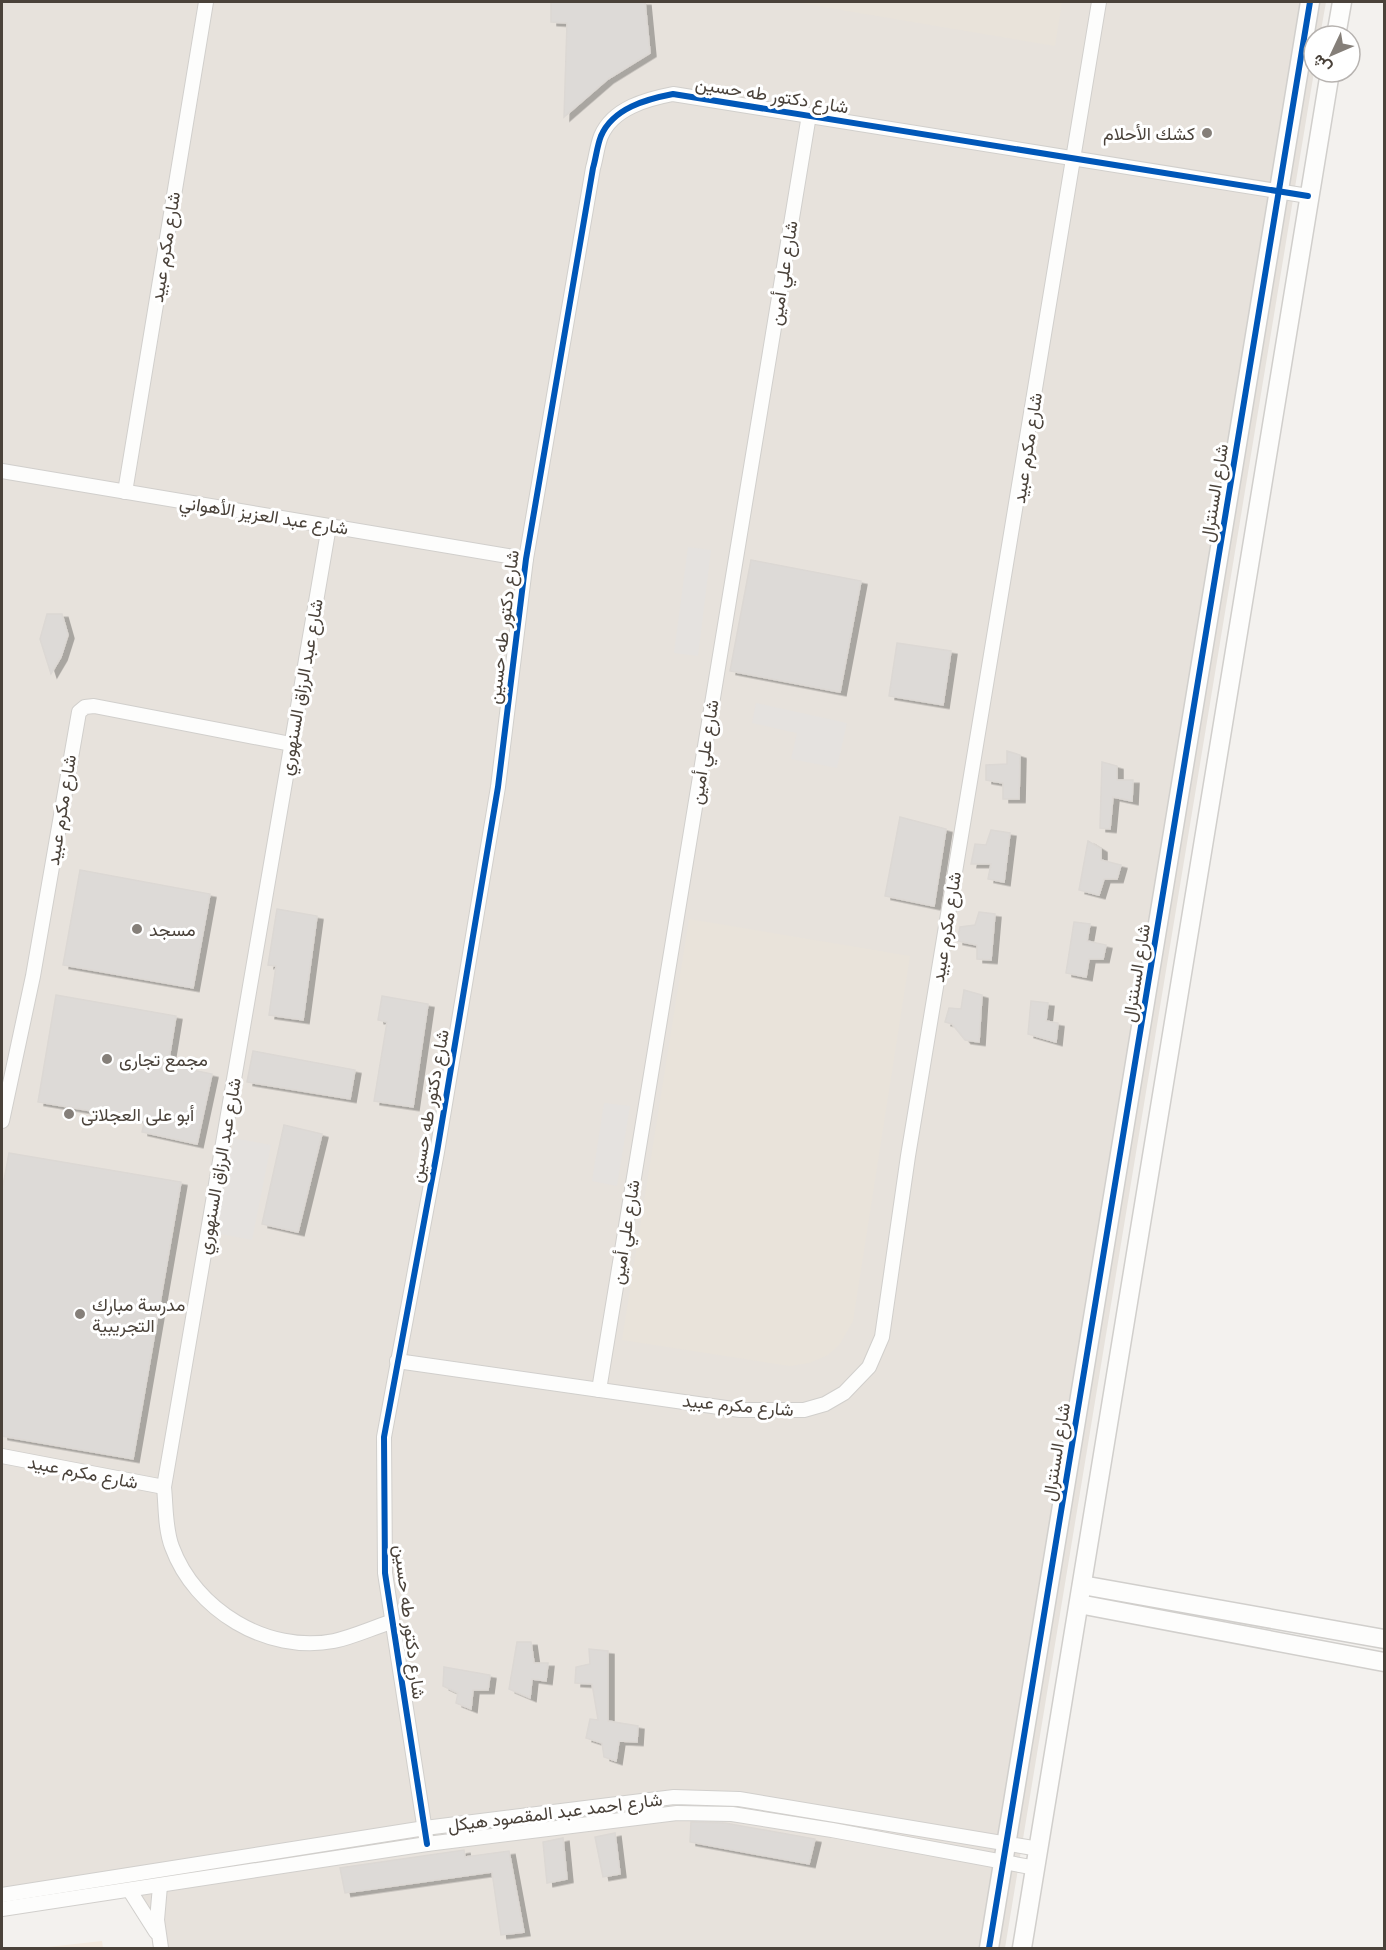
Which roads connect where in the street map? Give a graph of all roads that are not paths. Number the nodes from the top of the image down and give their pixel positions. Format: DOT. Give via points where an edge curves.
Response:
graph roads {
  1 [pos="206,2"];
  2 [pos="1099,2"];
  3 [pos="1310,2"];
  4 [pos="1342,2"];
  5 [pos="1338,24"];
  6 [pos="1328,84"];
  7 [pos="809,115"];
  8 [pos="1074,159"];
  9 [pos="1279,191"];
  10 [pos="1308,196"];
  11 [pos="2,471"];
  12 [pos="125,492"];
  13 [pos="329,525"];
  14 [pos="526,558"];
  15 [pos="291,744"];
  16 [pos="2,1121"];
  17 [pos="397,1361"];
  18 [pos="599,1390"];
  19 [pos="2,1456"];
  20 [pos="164,1487"];
  21 [pos="1082,1585"];
  22 [pos="1079,1604"];
  23 [pos="391,1622"];
  24 [pos="1384,1639"];
  25 [pos="1384,1662"];
  26 [pos="425,1828"];
  27 [pos="1006,1843"];
  28 [pos="427,1844"];
  29 [pos="1039,1849"];
  30 [pos="1002,1862"];
  31 [pos="1036,1868"];
  32 [pos="160,1886"];
  33 [pos="130,1891"];
  34 [pos="2,1895"];
  35 [pos="2,1909"];
  36 [pos="160,1942"];
  37 [pos="988,1948"];
  38 [pos="1022,1948"];
  1 -- 12 [label="street, شارع مكرم عبيد"];
  2 -- 8 [label="street, شارع مكرم عبيد"];
  3 -- 9 [label="street, شارع السنترال"];
  4 -- 5 [label="street"];
  6 -- 10 [label="street"];
  7 -- 8 [label="street, شارع دكتور طه حسين"];
  7 -- 14 [label="street, شارع دكتور طه حسين" via="673,94 646,99 629,108 602,134 589,188"];
  7 -- 18 [label="street, شارع علي أمين"];
  8 -- 9 [label="street, شارع دكتور طه حسين"];
  8 -- 18 [label="street, شارع مكرم عبيد" via="908,1156 882,1337 869,1367 844,1393 804,1410 740,1410"];
  9 -- 10 [label="street, شارع دكتور طه حسين"];
  9 -- 27 [label="street, شارع السنترال"];
  10 -- 21 [label="street"];
  11 -- 12 [label="street, شارع عبد العزيز الأهواني"];
  12 -- 13 [label="street, شارع عبد العزيز الأهواني"];
  13 -- 14 [label="street, شارع عبد العزيز الأهواني"];
  13 -- 15 [label="street, شارع عبد الرزاق السنهوري"];
  14 -- 17 [label="street, شارع دكتور طه حسين" via="498,787 437,1152"];
  15 -- 16 [label="street, شارع مكرم عبيد" via="94,706 79,712 33,976"];
  15 -- 20 [label="street, شارع عبد الرزاق السنهوري"];
  17 -- 18 [label="street, شارع مكرم عبيد"];
  17 -- 23 [label="street, شارع دكتور طه حسين" via="384,1437 385,1573"];
  19 -- 20 [label="street, شارع مكرم عبيد"];
  20 -- 23 [label="street, شارع عبد الرزاق السنهوري" via="173,1550 193,1585 223,1614 263,1637 298,1644 334,1641"];
  21 -- 22 [label="street"];
  21 -- 24 [label="street"];
  22 -- 25 [label="street"];
  22 -- 29 [label="street"];
  23 -- 26 [label="street, شارع دكتور طه حسين"];
  26 -- 27 [label="street, شارع احمد عبد المقصود هيكل" via="674,1797 739,1798"];
  26 -- 28 [label="street, شارع دكتور طه حسين"];
  26 -- 34 [label="street, شارع احمد عبد المقصود هيكل"];
  27 -- 29 [label="street, شارع احمد عبد المقصود هيكل"];
  27 -- 30 [label="street, شارع السنترال"];
  28 -- 30 [label="street, شارع احمد عبد المقصود هيكل" via="677,1813 732,1814"];
  28 -- 32 [label="street, شارع احمد عبد المقصود هيكل"];
  29 -- 31 [label="street"];
  30 -- 31 [label="street, شارع احمد عبد المقصود هيكل"];
  30 -- 37 [label="street, شارع السنترال"];
  31 -- 38 [label="street"];
  32 -- 33 [label="street, شارع احمد عبد المقصود هيكل"];
  32 -- 36 [label="street"];
  33 -- 35 [label="street, شارع احمد عبد المقصود هيكل"];
  33 -- 36 [label="street"];
}
